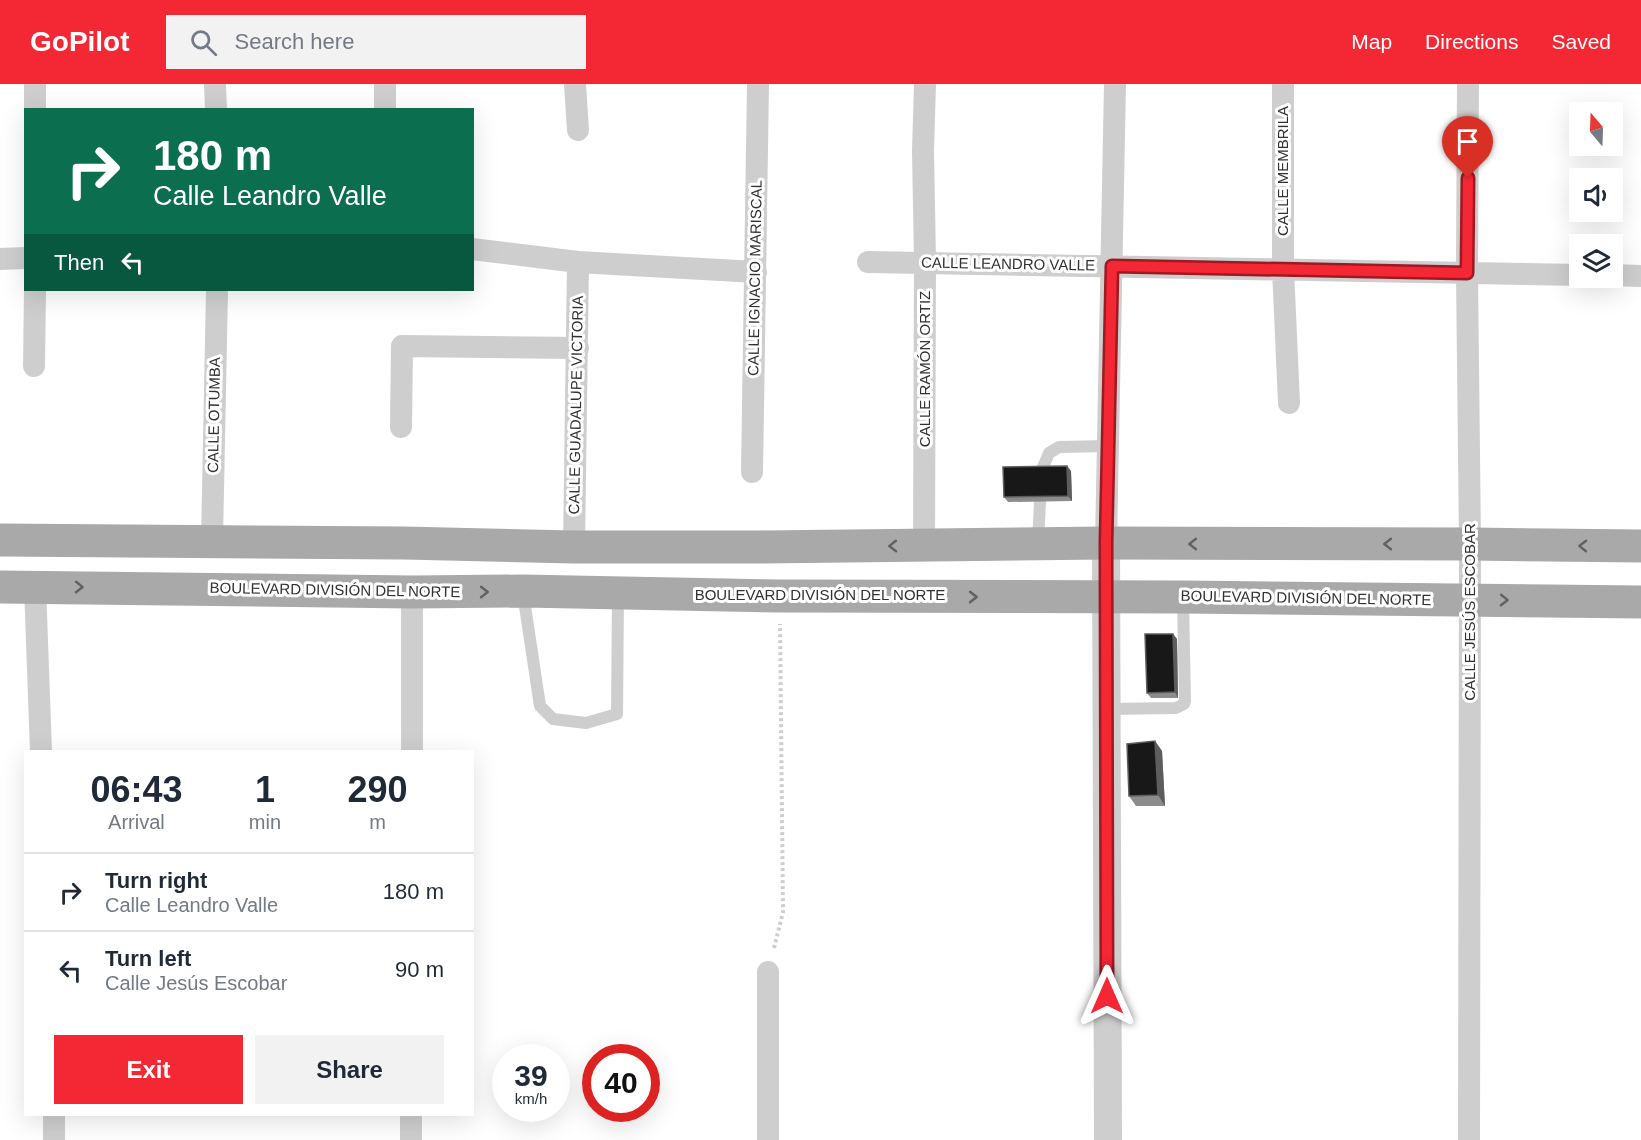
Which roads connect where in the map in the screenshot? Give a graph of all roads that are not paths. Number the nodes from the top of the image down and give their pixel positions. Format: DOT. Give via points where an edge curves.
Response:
graph roads {
  1 [pos="35,84"];
  2 [pos="215,84"];
  3 [pos="386,84"];
  4 [pos="575,84"];
  5 [pos="758,84"];
  6 [pos="925,84"];
  7 [pos="1115,84"];
  8 [pos="1283,84"];
  9 [pos="1468,84"];
  10 [pos="35,108"];
  11 [pos="216,108"];
  12 [pos="385,108"];
  13 [pos="578,130"];
  14 [pos="474,249"];
  15 [pos="24,258"];
  16 [pos="0,259"];
  17 [pos="578,262"];
  18 [pos="868,262"];
  19 [pos="925,262"];
  20 [pos="1112,266"];
  21 [pos="1283,269"];
  22 [pos="756,272"];
  23 [pos="1467,273"];
  24 [pos="1569,275"];
  25 [pos="1623,275"];
  26 [pos="1641,276"];
  27 [pos="35,291"];
  28 [pos="216,291"];
  29 [pos="578,348"];
  30 [pos="34,366"];
  31 [pos="1289,403"];
  32 [pos="401,427"];
  33 [pos="1108,446"];
  34 [pos="752,472"];
  35 [pos="1041,472"];
  36 [pos="1040,502"];
  37 [pos="0,540"];
  38 [pos="212,541"];
  39 [pos="1038,543"];
  40 [pos="1106,543"];
  41 [pos="1470,544"];
  42 [pos="924,545"];
  43 [pos="1641,546"];
  44 [pos="574,547"];
  45 [pos="0,586"];
  46 [pos="35,586"];
  47 [pos="523,591"];
  48 [pos="412,592"];
  49 [pos="618,593"];
  50 [pos="1106,597"];
  51 [pos="1183,597"];
  52 [pos="1469,600"];
  53 [pos="1641,602"];
  54 [pos="1106,709"];
  55 [pos="41,750"];
  56 [pos="412,750"];
  57 [pos="768,972"];
  58 [pos="54,1116"];
  59 [pos="411,1116"];
  60 [pos="54,1140"];
  61 [pos="411,1140"];
  62 [pos="768,1140"];
  63 [pos="1108,1140"];
  64 [pos="1469,1140"];
  1 -- 10 [label="street"];
  2 -- 11 [label="street"];
  3 -- 12 [label="street"];
  4 -- 13 [label="street"];
  5 -- 22 [label="street, CALLE IGNACIO MARISCAL"];
  6 -- 19 [label="street, CALLE RAMÓN ORTIZ"];
  7 -- 20 [label="street"];
  8 -- 21 [label="street, CALLE MEMBRILA"];
  9 -- 23 [label="street, CALLE JESÚS ESCOBAR"];
  14 -- 17 [label="street"];
  15 -- 16 [label="street"];
  17 -- 22 [label="street"];
  17 -- 29 [label="street, CALLE GUADALUPE VICTORIA"];
  18 -- 19 [label="street, CALLE LEANDRO VALLE"];
  19 -- 20 [label="street, CALLE LEANDRO VALLE"];
  19 -- 42 [label="street, CALLE RAMÓN ORTIZ"];
  20 -- 21 [label="street, CALLE LEANDRO VALLE"];
  20 -- 33 [label="street"];
  21 -- 23 [label="street, CALLE LEANDRO VALLE"];
  21 -- 31 [label="street, CALLE MEMBRILA"];
  22 -- 34 [label="street, CALLE IGNACIO MARISCAL"];
  23 -- 24 [label="street, CALLE LEANDRO VALLE"];
  23 -- 41 [label="street, CALLE JESÚS ESCOBAR"];
  25 -- 26 [label="street"];
  27 -- 30 [label="street"];
  28 -- 38 [label="street, CALLE OTUMBA"];
  29 -- 32 [label="street" via="402,346"];
  29 -- 44 [label="street, CALLE GUADALUPE VICTORIA"];
  33 -- 35 [label="lane" via="1059,447 1049,453"];
  33 -- 40 [label="street"];
  36 -- 39 [label="lane"];
  37 -- 38 [label="main road"];
  38 -- 44 [label="main road"];
  39 -- 40 [label="main road"];
  39 -- 42 [label="main road"];
  41 -- 40 [label="main road, one-way"];
  40 -- 50 [label="street"];
  43 -- 41 [label="main road, one-way"];
  41 -- 52 [label="street, CALLE JESÚS ESCOBAR"];
  42 -- 44 [label="main road, one-way"];
  45 -- 46 [label="main road, BOULEVARD DIVISIÓN DEL NORTE"];
  46 -- 48 [label="main road, BOULEVARD DIVISIÓN DEL NORTE, one-way"];
  46 -- 55 [label="street"];
  48 -- 47 [label="main road, BOULEVARD DIVISIÓN DEL NORTE, one-way"];
  47 -- 49 [label="main road, BOULEVARD DIVISIÓN DEL NORTE"];
  47 -- 49 [label="lane" via="540,706 553,719 586,723 617,714"];
  48 -- 56 [label="street"];
  49 -- 50 [label="main road, BOULEVARD DIVISIÓN DEL NORTE, one-way"];
  50 -- 51 [label="main road, BOULEVARD DIVISIÓN DEL NORTE"];
  50 -- 54 [label="street"];
  51 -- 52 [label="main road, BOULEVARD DIVISIÓN DEL NORTE"];
  51 -- 54 [label="lane" via="1184,704 1176,708"];
  52 -- 53 [label="main road, BOULEVARD DIVISIÓN DEL NORTE, one-way"];
  52 -- 64 [label="street, CALLE JESÚS ESCOBAR"];
  54 -- 63 [label="street"];
  57 -- 62 [label="street"];
  58 -- 60 [label="street"];
  59 -- 61 [label="street"];
}
